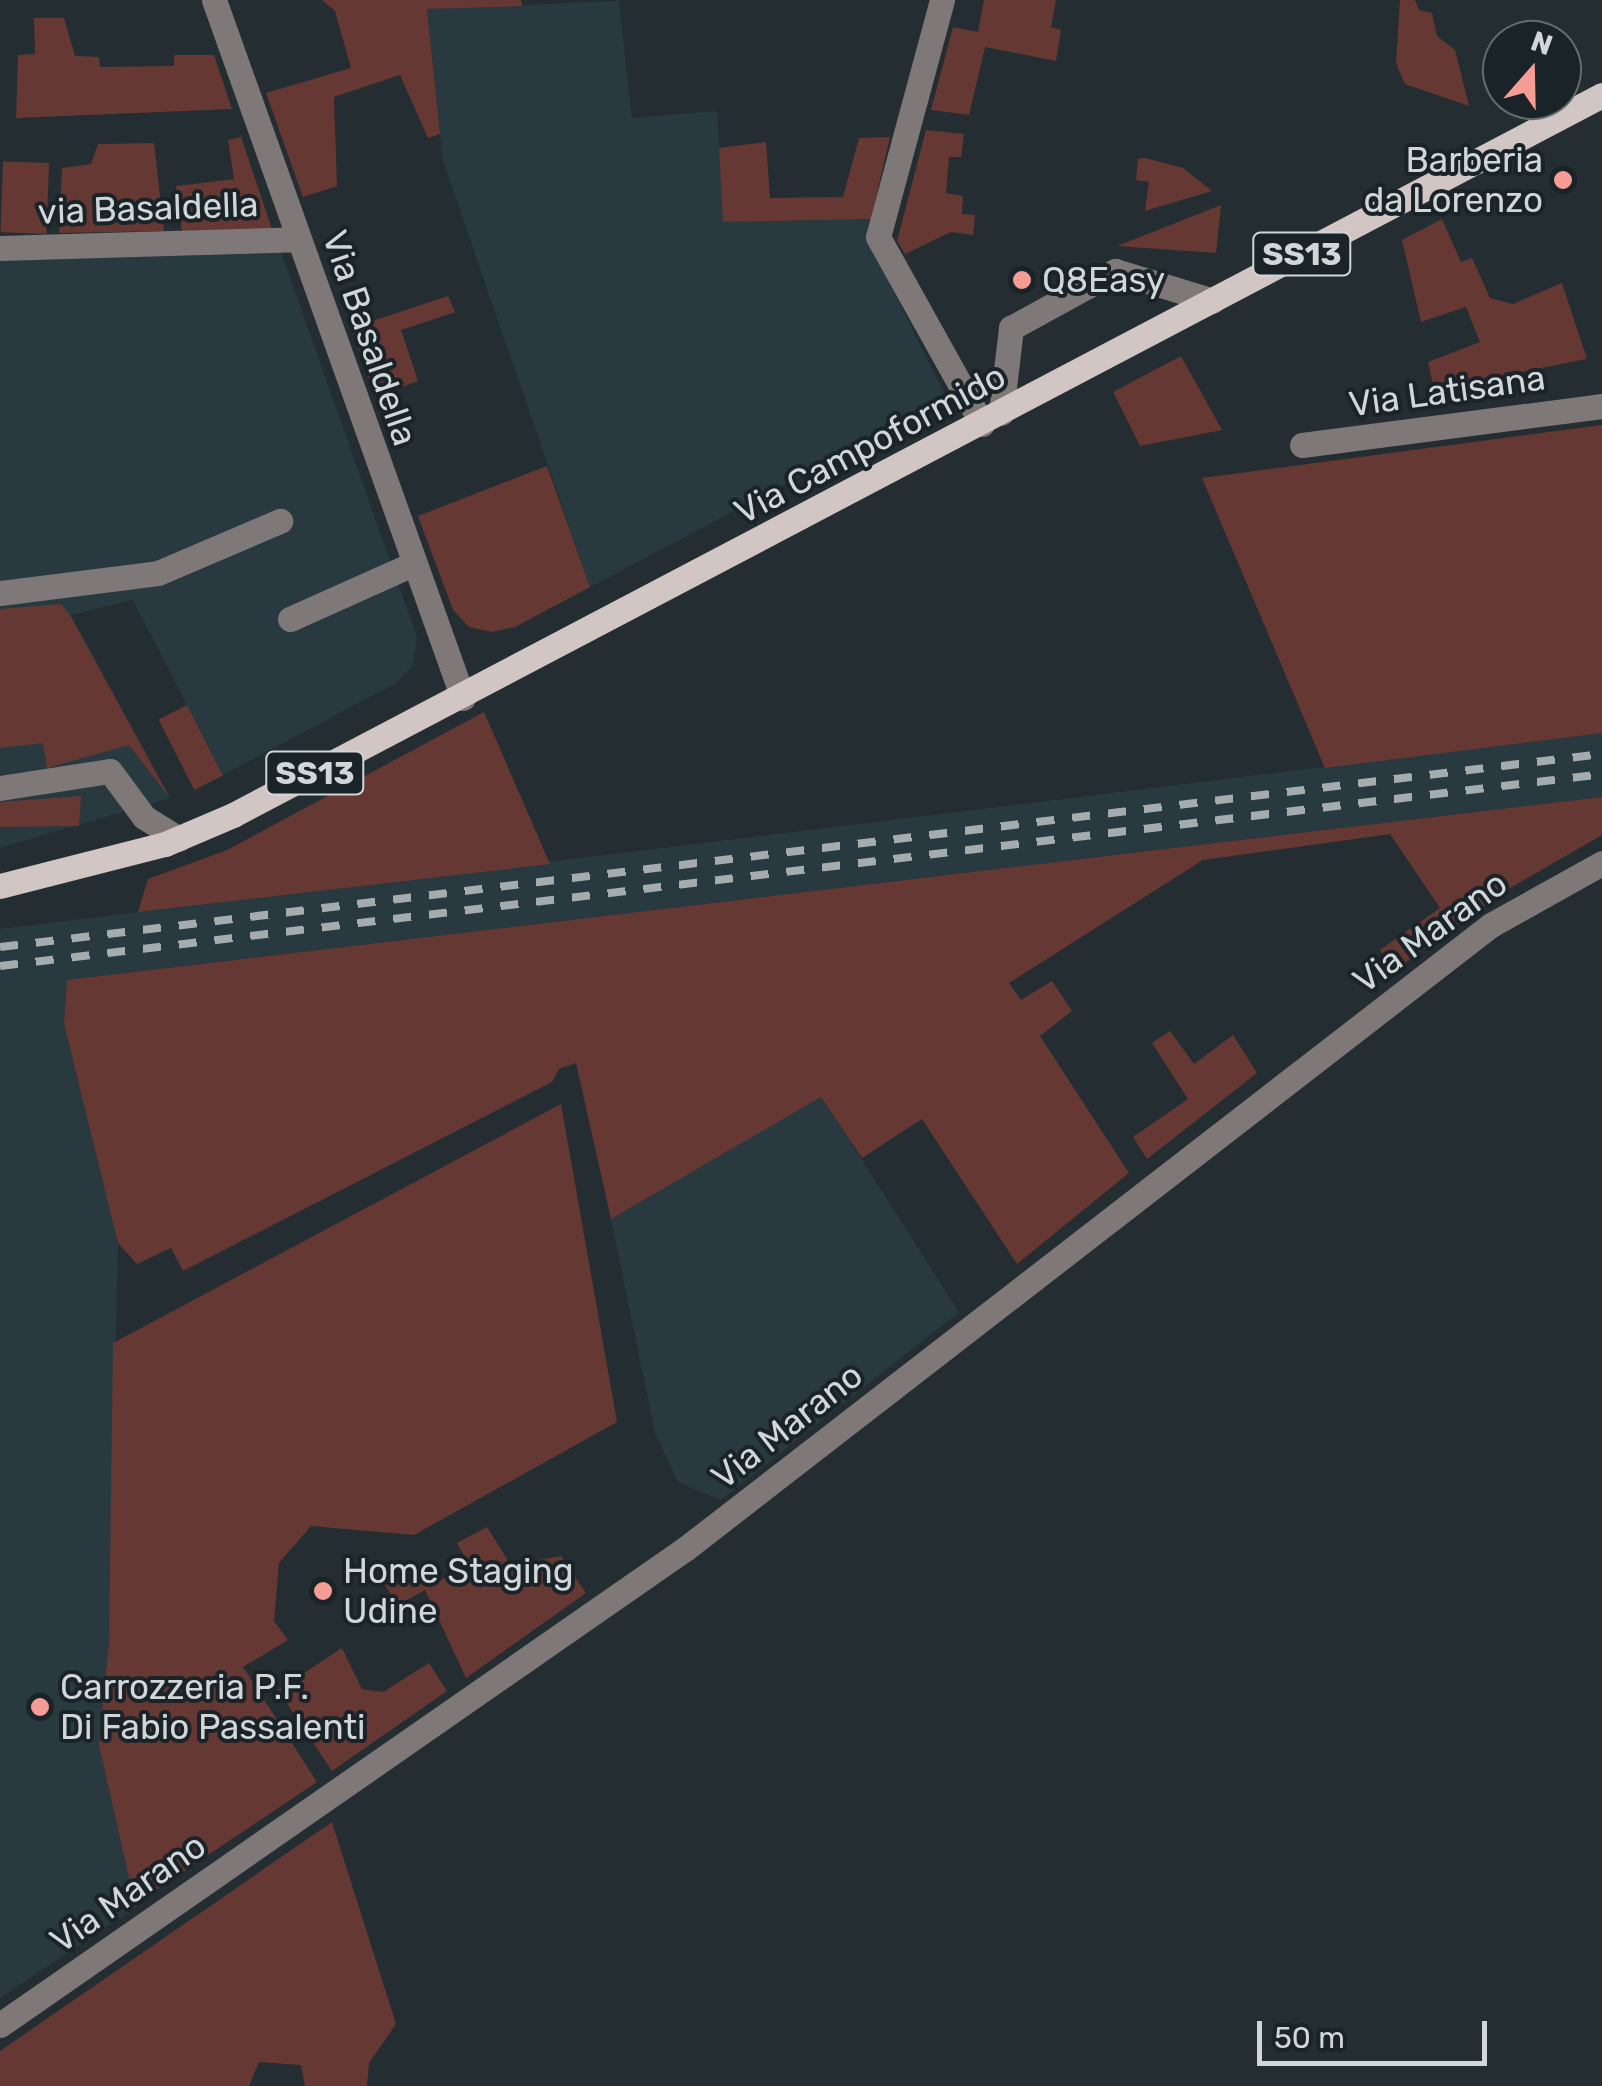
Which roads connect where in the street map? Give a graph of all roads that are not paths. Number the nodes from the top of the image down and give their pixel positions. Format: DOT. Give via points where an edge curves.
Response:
graph roads {
  1 [pos="214,0"];
  2 [pos="942,0"];
  3 [pos="1602,95"];
  4 [pos="298,239"];
  5 [pos="0,248"];
  6 [pos="1213,301"];
  7 [pos="1602,406"];
  8 [pos="992,418"];
  9 [pos="1302,446"];
  10 [pos="280,521"];
  11 [pos="411,565"];
  12 [pos="0,593"];
  13 [pos="290,619"];
  14 [pos="463,698"];
  15 [pos="0,788"];
  16 [pos="172,842"];
  17 [pos="1602,863"];
  18 [pos="0,886"];
  19 [pos="0,2025"];
  1 -- 4 [label="street, Via Basaldella"];
  2 -- 8 [label="street" via="878,237"];
  3 -- 6 [label="main road, Via Campoformido / SS13"];
  4 -- 5 [label="street, via Basaldella"];
  4 -- 11 [label="street, Via Basaldella"];
  6 -- 8 [label="main road, Via Campoformido / SS13"];
  6 -- 8 [label="street" via="1115,271 1011,328"];
  7 -- 9 [label="street, Via Latisana"];
  8 -- 14 [label="main road, Via Campoformido / SS13"];
  10 -- 12 [label="street" via="158,572"];
  11 -- 13 [label="street"];
  11 -- 14 [label="street, Via Basaldella"];
  14 -- 16 [label="main road, Via Campoformido / SS13"];
  15 -- 16 [label="street" via="110,771"];
  16 -- 18 [label="main road, SS13"];
  17 -- 19 [label="street, Via Marano" via="1491,925 685,1549"];
}
